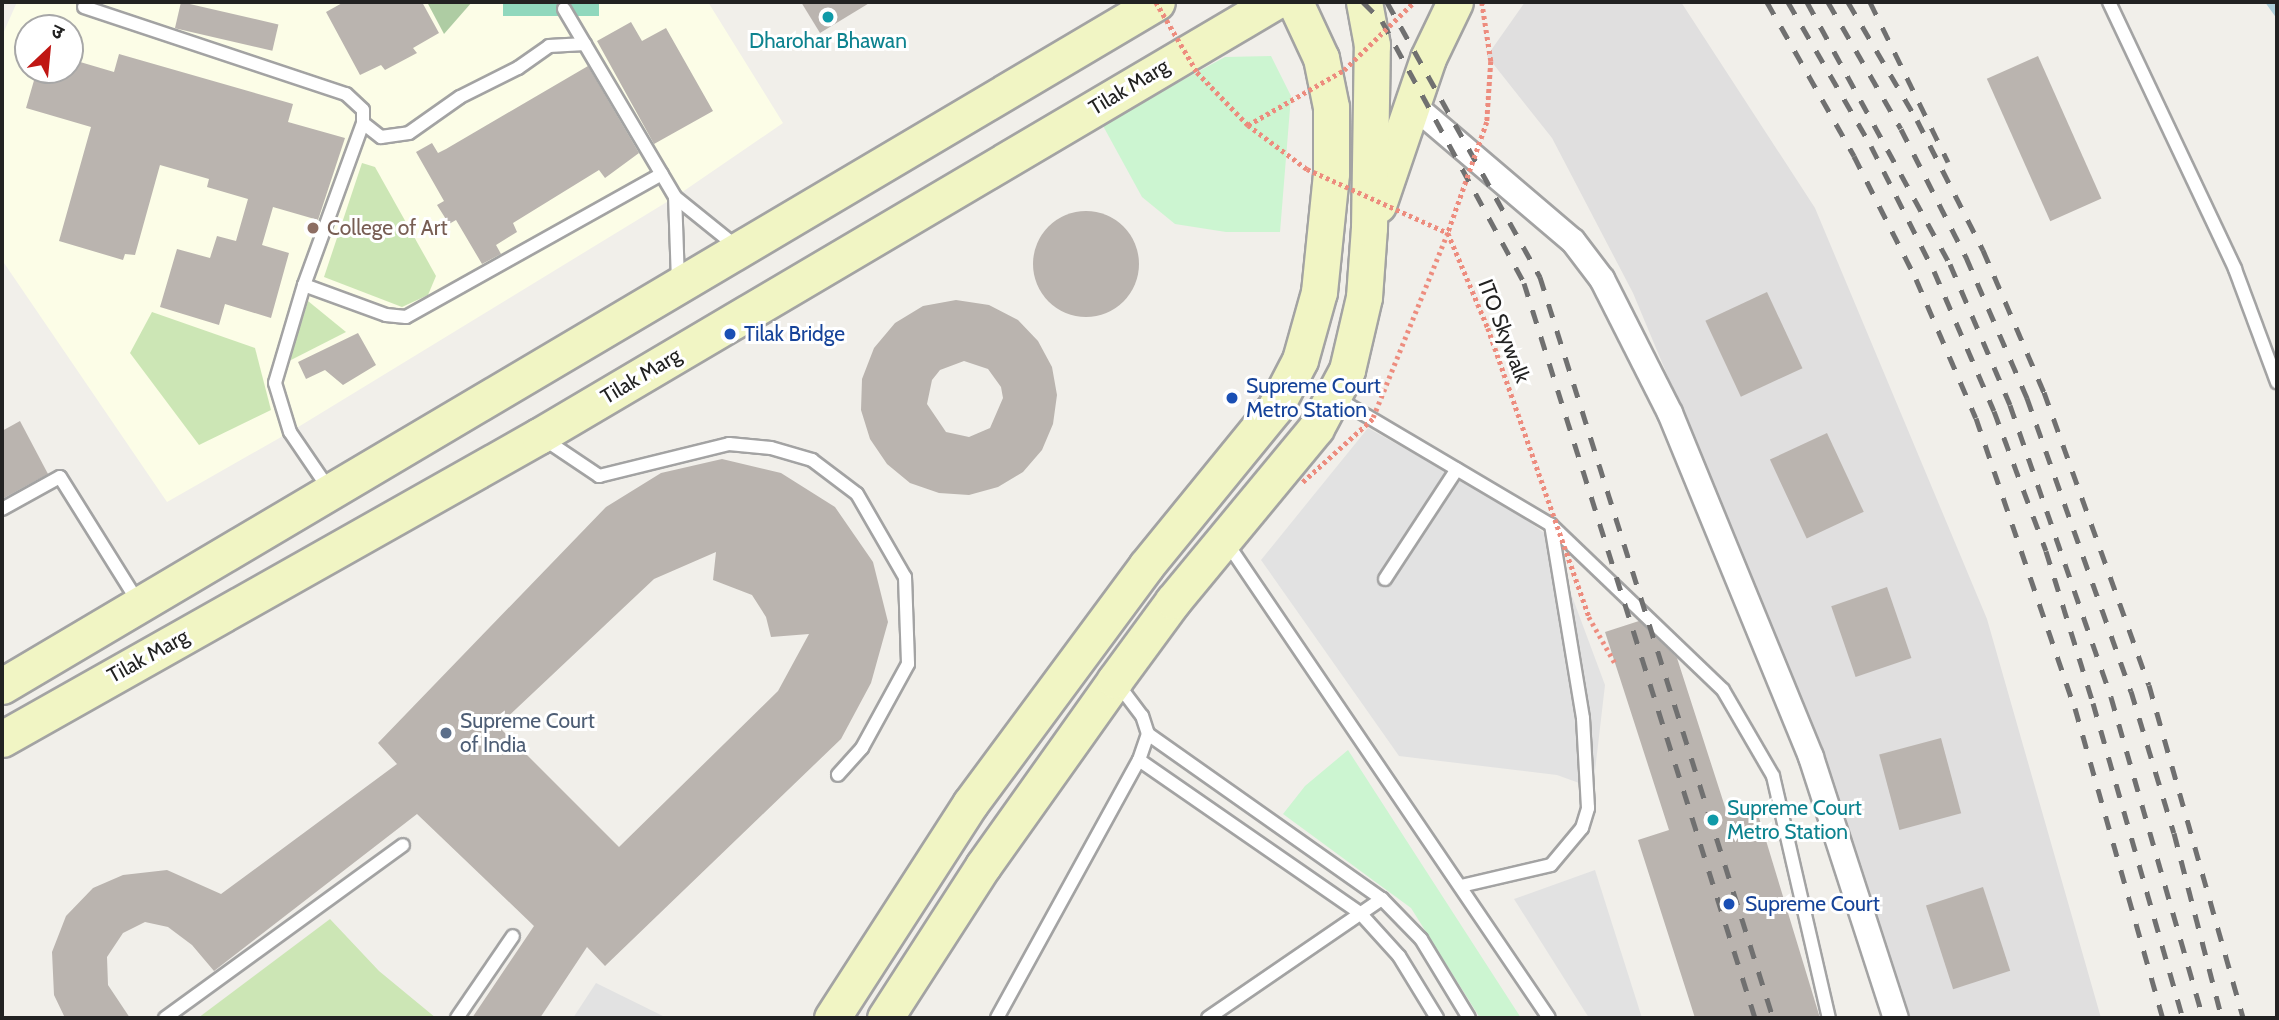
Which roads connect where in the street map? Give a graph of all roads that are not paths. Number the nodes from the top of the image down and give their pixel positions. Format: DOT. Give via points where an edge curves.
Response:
graph roads {
  1 [pos="1157,2"];
  2 [pos="1273,2"];
  3 [pos="1295,2"];
  4 [pos="1364,2"];
  5 [pos="1455,2"];
  6 [pos="2109,2"];
  7 [pos="84,7"];
  8 [pos="564,9"];
  9 [pos="585,44"];
  10 [pos="1413,105"];
  11 [pos="363,123"];
  12 [pos="662,174"];
  13 [pos="675,197"];
  14 [pos="1369,228"];
  15 [pos="740,250"];
  16 [pos="304,285"];
  17 [pos="678,286"];
  18 [pos="1320,287"];
  19 [pos="1364,297"];
  20 [pos="2277,382"];
  21 [pos="1334,396"];
  22 [pos="539,436"];
  23 [pos="379,463"];
  24 [pos="1457,469"];
  25 [pos="331,491"];
  26 [pos="2,509"];
  27 [pos="408,510"];
  28 [pos="1551,525"];
  29 [pos="1225,540"];
  30 [pos="1385,579"];
  31 [pos="140,604"];
  32 [pos="1115,680"];
  33 [pos="2,684"];
  34 [pos="1148,734"];
  35 [pos="2,739"];
  36 [pos="1139,760"];
  37 [pos="838,775"];
  38 [pos="403,845"];
  39 [pos="1461,886"];
  40 [pos="1382,899"];
  41 [pos="1360,913"];
  42 [pos="513,936"];
  43 [pos="165,1018"];
  44 [pos="457,1018"];
  45 [pos="832,1018"];
  46 [pos="885,1018"];
  47 [pos="997,1018"];
  48 [pos="1208,1018"];
  49 [pos="1437,1018"];
  50 [pos="1469,1018"];
  51 [pos="1549,1018"];
  52 [pos="1829,1018"];
  53 [pos="1896,1018"];
  1 -- 15 [label="main road"];
  2 -- 22 [label="main road, Tilak Marg"];
  3 -- 18 [label="main road" via="1321,58 1331,107 1331,173"];
  4 -- 14 [label="main road" via="1372,45"];
  5 -- 10 [label="main road" via="1428,58"];
  6 -- 20 [label="lane" via="2235,269"];
  7 -- 11 [label="lane" via="346,94 363,110"];
  8 -- 9 [label="lane"];
  9 -- 11 [label="lane" via="549,46 460,97 409,133 381,137"];
  9 -- 12 [label="lane"];
  10 -- 14 [label="main road"];
  10 -- 53 [label="street" via="1573,241 1602,279 1670,413 1811,757"];
  11 -- 16 [label="lane"];
  12 -- 13 [label="lane"];
  12 -- 16 [label="lane" via="406,317 386,315"];
  13 -- 15 [label="lane"];
  13 -- 17 [label="lane"];
  14 -- 19 [label="main road"];
  15 -- 17 [label="main road"];
  16 -- 25 [label="lane" via="275,383 290,432"];
  17 -- 23 [label="main road"];
  18 -- 19 [label="main road"];
  18 -- 45 [label="main road" via="1300,360 1276,408 1146,566 970,804"];
  19 -- 21 [label="main road" via="1348,370"];
  21 -- 24 [label="lane"];
  21 -- 29 [label="main road" via="1316,428"];
  22 -- 27 [label="main road, Tilak Marg"];
  22 -- 37 [label="lane" via="599,476 729,444 771,449 811,460 857,494 905,578 908,664 862,748"];
  23 -- 25 [label="main road"];
  23 -- 27 [label="main road"];
  24 -- 28 [label="lane"];
  24 -- 30 [label="lane"];
  25 -- 31 [label="main road"];
  26 -- 31 [label="lane" via="60,477"];
  27 -- 35 [label="main road, Tilak Marg"];
  28 -- 39 [label="lane" via="1583,718 1588,808 1582,828 1550,866"];
  28 -- 52 [label="lane" via="1723,690 1749,732 1773,776"];
  29 -- 32 [label="main road"];
  29 -- 39 [label="lane"];
  31 -- 33 [label="main road"];
  32 -- 34 [label="lane" via="1142,716"];
  32 -- 46 [label="main road" via="983,866"];
  34 -- 36 [label="lane"];
  34 -- 40 [label="lane"];
  36 -- 41 [label="lane"];
  36 -- 47 [label="lane"];
  38 -- 43 [label="lane"];
  39 -- 51 [label="lane"];
  40 -- 41 [label="lane"];
  40 -- 50 [label="lane" via="1421,939"];
  41 -- 48 [label="lane"];
  41 -- 49 [label="lane" via="1399,956"];
  42 -- 44 [label="lane"];
}
